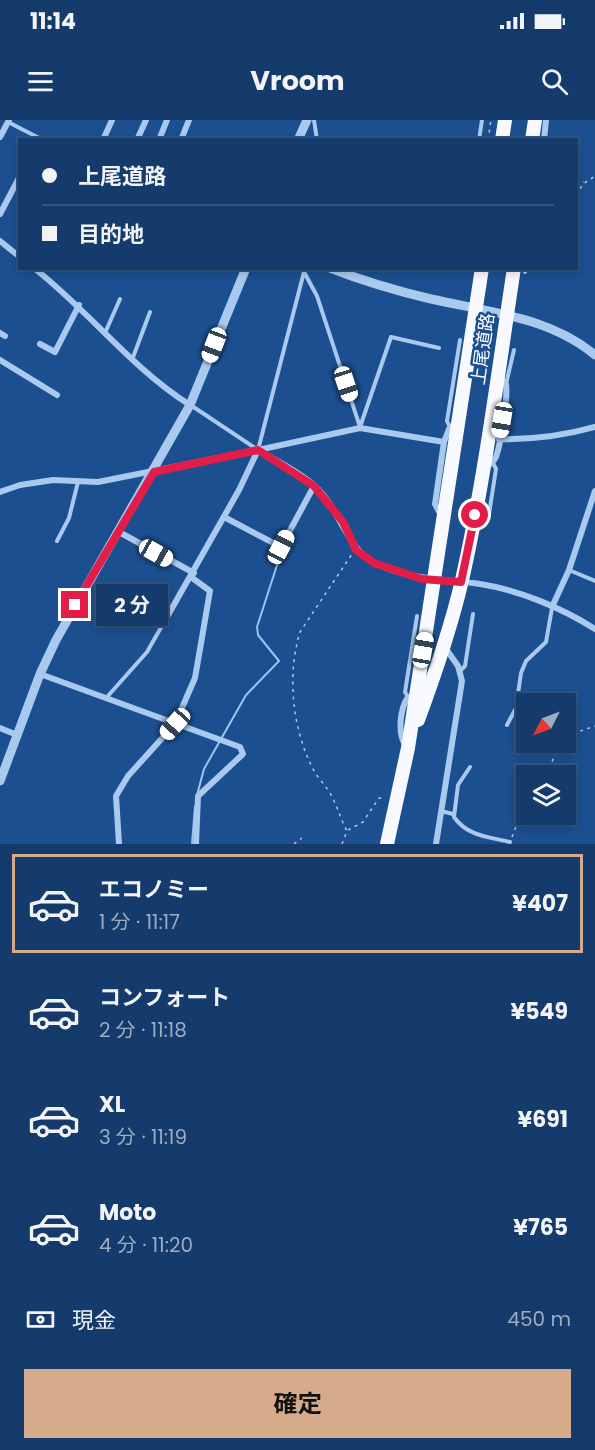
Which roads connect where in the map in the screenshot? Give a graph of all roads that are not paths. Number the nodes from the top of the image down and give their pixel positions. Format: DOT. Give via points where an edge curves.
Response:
graph roads {
  1 [pos="111,120"];
  2 [pos="146,120"];
  3 [pos="167,120"];
  4 [pos="189,120"];
  5 [pos="306,120"];
  6 [pos="314,120"];
  7 [pos="482,120"];
  8 [pos="499,120"];
  9 [pos="505,120"];
  10 [pos="535,120"];
  11 [pos="546,120"];
  12 [pos="9,121"];
  13 [pos="0,137"];
  14 [pos="39,138"];
  15 [pos="104,138"];
  16 [pos="138,138"];
  17 [pos="160,138"];
  18 [pos="182,138"];
  19 [pos="299,138"];
  20 [pos="317,138"];
  21 [pos="479,138"];
  22 [pos="496,138"];
  23 [pos="502,138"];
  24 [pos="537,138"];
  25 [pos="18,180"];
  26 [pos="0,214"];
  27 [pos="0,241"];
  28 [pos="18,255"];
  29 [pos="36,270"];
  30 [pos="245,270"];
  31 [pos="304,270"];
  32 [pos="336,270"];
  33 [pos="482,270"];
  34 [pos="521,270"];
  35 [pos="120,299"];
  36 [pos="79,305"];
  37 [pos="476,309"];
  38 [pos="150,312"];
  39 [pos="506,315"];
  40 [pos="105,333"];
  41 [pos="460,340"];
  42 [pos="40,344"];
  43 [pos="439,348"];
  44 [pos="514,350"];
  45 [pos="595,355"];
  46 [pos="0,360"];
  47 [pos="132,361"];
  48 [pos="502,380"];
  49 [pos="57,395"];
  50 [pos="190,405"];
  51 [pos="455,425"];
  52 [pos="595,427"];
  53 [pos="360,428"];
  54 [pos="499,439"];
  55 [pos="444,442"];
  56 [pos="258,450"];
  57 [pos="488,465"];
  58 [pos="154,472"];
  59 [pos="78,481"];
  60 [pos="314,486"];
  61 [pos="595,491"];
  62 [pos="0,492"];
  63 [pos="489,514"];
  64 [pos="224,517"];
  65 [pos="444,519"];
  66 [pos="119,532"];
  67 [pos="57,541"];
  68 [pos="569,570"];
  69 [pos="192,575"];
  70 [pos="435,580"];
  71 [pos="595,581"];
  72 [pos="461,582"];
  73 [pos="552,607"];
  74 [pos="473,614"];
  75 [pos="417,616"];
  76 [pos="163,624"];
  77 [pos="595,629"];
  78 [pos="444,646"];
  79 [pos="460,671"];
  80 [pos="40,674"];
  81 [pos="412,696"];
  82 [pos="107,697"];
  83 [pos="175,724"];
  84 [pos="507,725"];
  85 [pos="0,728"];
  86 [pos="17,735"];
  87 [pos="408,748"];
  88 [pos="470,767"];
  89 [pos="0,781"];
  90 [pos="441,811"];
  91 [pos="453,814"];
  92 [pos="510,842"];
  93 [pos="119,844"];
  94 [pos="196,844"];
  95 [pos="387,844"];
  96 [pos="436,844"];
  1 -- 15 [label="street"];
  2 -- 16 [label="street"];
  3 -- 17 [label="street"];
  4 -- 18 [label="street"];
  5 -- 19 [label="street"];
  6 -- 20 [label="lane"];
  7 -- 21 [label="lane"];
  8 -- 22 [label="street"];
  9 -- 23 [label="highway"];
  10 -- 24 [label="highway"];
  11 -- 24 [label="street"];
  12 -- 13 [label="street"];
  12 -- 14 [label="lane"];
  25 -- 26 [label="street"];
  27 -- 28 [label="street"];
  29 -- 36 [label="street"];
  30 -- 50 [label="street"];
  31 -- 53 [label="lane" via="317,296"];
  31 -- 56 [label="lane"];
  32 -- 37 [label="street" via="400,292"];
  33 -- 37 [label="highway, 上尾道路"];
  34 -- 39 [label="highway, 上尾道路"];
  35 -- 40 [label="lane"];
  36 -- 40 [label="street"];
  36 -- 42 [label="street" via="55,352"];
  37 -- 39 [label="street"];
  37 -- 51 [label="highway, 上尾道路"];
  38 -- 47 [label="lane"];
  39 -- 45 [label="street" via="558,330"];
  39 -- 48 [label="highway, 上尾道路"];
  40 -- 47 [label="street"];
  41 -- 51 [label="lane" via="447,421"];
  43 -- 53 [label="lane" via="391,337"];
  44 -- 48 [label="lane"];
  46 -- 49 [label="street"];
  47 -- 50 [label="street" via="158,385"];
  48 -- 54 [label="street"];
  48 -- 57 [label="highway, 上尾道路"];
  50 -- 56 [label="lane"];
  50 -- 58 [label="street"];
  51 -- 55 [label="street"];
  51 -- 65 [label="highway, 上尾道路"];
  52 -- 54 [label="street" via="530,440"];
  53 -- 55 [label="street"];
  53 -- 56 [label="street"];
  54 -- 57 [label="street"];
  55 -- 65 [label="street" via="435,504"];
  56 -- 58 [label="street"];
  56 -- 60 [label="street"];
  56 -- 64 [label="street"];
  57 -- 63 [label="lane" via="496,469"];
  57 -- 72 [label="highway, 上尾道路"];
  58 -- 59 [label="street" via="98,482"];
  58 -- 66 [label="street"];
  59 -- 62 [label="street" via="53,480"];
  59 -- 67 [label="lane" via="69,518"];
  60 -- 64 [label="street" via="281,547"];
  60 -- 70 [label="street" via="343,522 356,550 399,573"];
  61 -- 68 [label="street"];
  64 -- 69 [label="street"];
  65 -- 70 [label="highway, 上尾道路"];
  66 -- 69 [label="street"];
  66 -- 80 [label="street"];
  68 -- 71 [label="lane"];
  68 -- 73 [label="street"];
  69 -- 76 [label="street"];
  69 -- 83 [label="street" via="210,591 195,678"];
  70 -- 72 [label="street"];
  70 -- 81 [label="highway, 上尾道路"];
  72 -- 73 [label="street" via="509,590"];
  72 -- 78 [label="highway, 上尾道路"];
  73 -- 77 [label="street"];
  73 -- 84 [label="lane" via="546,642 526,661 516,708"];
  74 -- 79 [label="lane" via="465,666"];
  75 -- 81 [label="lane" via="405,692"];
  76 -- 82 [label="lane" via="147,652"];
  78 -- 79 [label="street"];
  78 -- 87 [label="highway, 上尾道路"];
  79 -- 90 [label="street" via="461,689"];
  80 -- 82 [label="street"];
  80 -- 86 [label="street"];
  81 -- 87 [label="highway, 上尾道路"];
  82 -- 83 [label="street"];
  83 -- 93 [label="street" via="128,776 116,796"];
  83 -- 94 [label="street" via="240,747 243,754 198,796"];
  85 -- 86 [label="street"];
  86 -- 89 [label="street"];
  87 -- 95 [label="highway, 上尾道路"];
  88 -- 91 [label="lane" via="458,785"];
  90 -- 91 [label="lane"];
  90 -- 96 [label="street"];
  91 -- 92 [label="lane" via="472,834"];
}
